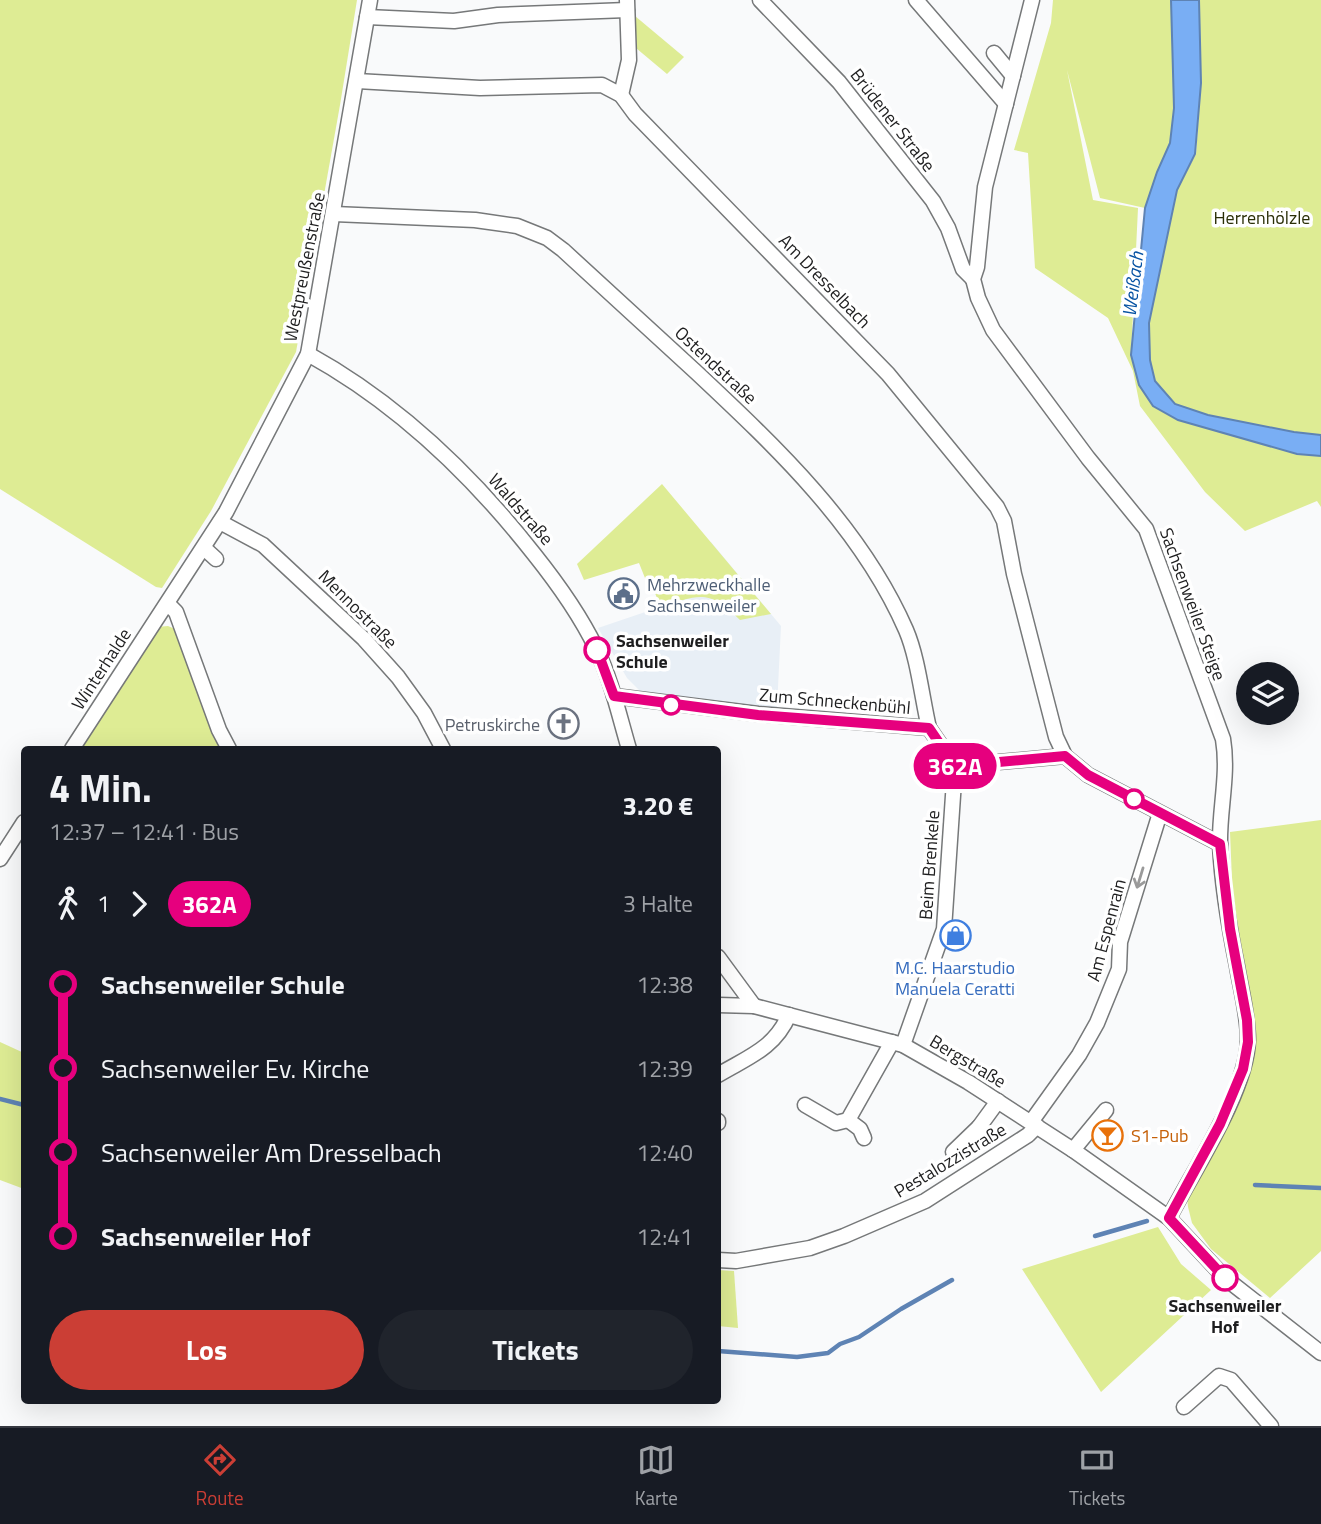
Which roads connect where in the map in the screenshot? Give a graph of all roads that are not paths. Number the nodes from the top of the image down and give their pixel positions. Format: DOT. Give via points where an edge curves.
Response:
graph roads {
  1 [pos="370,0"];
  2 [pos="760,0"];
  3 [pos="916,0"];
  4 [pos="1032,0"];
  5 [pos="627,5"];
  6 [pos="368,18"];
  7 [pos="994,52"];
  8 [pos="1013,76"];
  9 [pos="357,81"];
  10 [pos="621,95"];
  11 [pos="1006,104"];
  12 [pos="334,214"];
  13 [pos="973,279"];
  14 [pos="308,354"];
  15 [pos="220,522"];
  16 [pos="204,548"];
  17 [pos="216,559"];
  18 [pos="166,607"];
  19 [pos="614,696"];
  20 [pos="929,728"];
  21 [pos="74,746"];
  22 [pos="227,746"];
  23 [pos="441,746"];
  24 [pos="628,746"];
  25 [pos="1065,756"];
  26 [pos="955,766"];
  27 [pos="1160,813"];
  28 [pos="21,827"];
  29 [pos="1220,844"];
  30 [pos="0,859"];
  31 [pos="721,961"];
  32 [pos="721,1005"];
  33 [pos="754,1006"];
  34 [pos="789,1015"];
  35 [pos="898,1043"];
  36 [pos="721,1073"];
  37 [pos="998,1101"];
  38 [pos="805,1105"];
  39 [pos="1105,1110"];
  40 [pos="848,1120"];
  41 [pos="1034,1124"];
  42 [pos="864,1138"];
  43 [pos="1073,1150"];
  44 [pos="953,1152"];
  45 [pos="1169,1218"];
  46 [pos="721,1260"];
  47 [pos="1321,1353"];
  48 [pos="1184,1407"];
  49 [pos="1270,1426"];
  1 -- 6 [label="street, Westpreußenstraße"];
  2 -- 13 [label="street, Brüdener Straße" via="839,82 933,201 963,269"];
  3 -- 11 [label="street"];
  4 -- 8 [label="street, Sachsenweiler Steige"];
  5 -- 6 [label="street" via="454,20"];
  5 -- 10 [label="street" via="629,60"];
  6 -- 9 [label="street, Westpreußenstraße"];
  7 -- 8 [label="street"];
  8 -- 11 [label="street, Sachsenweiler Steige"];
  9 -- 10 [label="street" via="480,88 602,85"];
  9 -- 12 [label="street, Westpreußenstraße"];
  10 -- 25 [label="street, Am Dresselbach" via="888,374 997,508 1004,521 1056,737"];
  11 -- 13 [label="street, Sachsenweiler Steige" via="985,187"];
  12 -- 14 [label="street, Westpreußenstraße"];
  12 -- 20 [label="street, Ostendstraße" via="475,220 546,234 735,409 799,473 861,548 907,633"];
  13 -- 29 [label="street, Sachsenweiler Steige" via="993,331 1146,529 1223,739 1226,757"];
  14 -- 15 [label="street, Westpreußenstraße"];
  14 -- 19 [label="street, Waldstraße" via="387,406 482,492 567,596 597,650 603,679"];
  15 -- 16 [label="street, Westpreußenstraße"];
  15 -- 23 [label="street, Mennostraße" via="263,545 364,639 418,704"];
  16 -- 17 [label="street"];
  16 -- 18 [label="street, Winterhalde"];
  18 -- 21 [label="street, Winterhalde"];
  18 -- 22 [label="street" via="176,612"];
  19 -- 20 [label="street, Zum Schneckenbühl" via="758,715"];
  19 -- 24 [label="street, Waldstraße"];
  20 -- 26 [label="street, Zum Schneckenbühl"];
  25 -- 26 [label="street"];
  25 -- 27 [label="street" via="1088,775"];
  26 -- 35 [label="street, Beim Brenkele" via="944,929"];
  27 -- 29 [label="street"];
  27 -- 41 [label="street, Am Espenrain, one-way" via="1121,942 1119,969 1097,1023"];
  28 -- 30 [label="street"];
  29 -- 45 [label="street, Sachsenweiler Steige" via="1248,1042 1243,1069 1220,1124"];
  31 -- 33 [label="street"];
  32 -- 33 [label="street, Bergstraße"];
  33 -- 34 [label="street, Bergstraße"];
  34 -- 35 [label="street, Bergstraße"];
  34 -- 36 [label="street" via="769,1046"];
  35 -- 37 [label="street, Bergstraße"];
  35 -- 40 [label="street, Beim Brenkele"];
  37 -- 41 [label="street, Bergstraße"];
  37 -- 44 [label="street" via="980,1129"];
  38 -- 40 [label="street" via="835,1124"];
  39 -- 43 [label="street"];
  40 -- 42 [label="street"];
  41 -- 43 [label="street, Bergstraße"];
  41 -- 46 [label="street, Pestalozzistraße" via="937,1186 925,1202 886,1219 810,1248"];
  43 -- 45 [label="street, Bergstraße" via="1116,1186"];
  45 -- 47 [label="street, Bergstraße" via="1226,1278"];
  48 -- 49 [label="street" via="1219,1376 1231,1380"];
}
